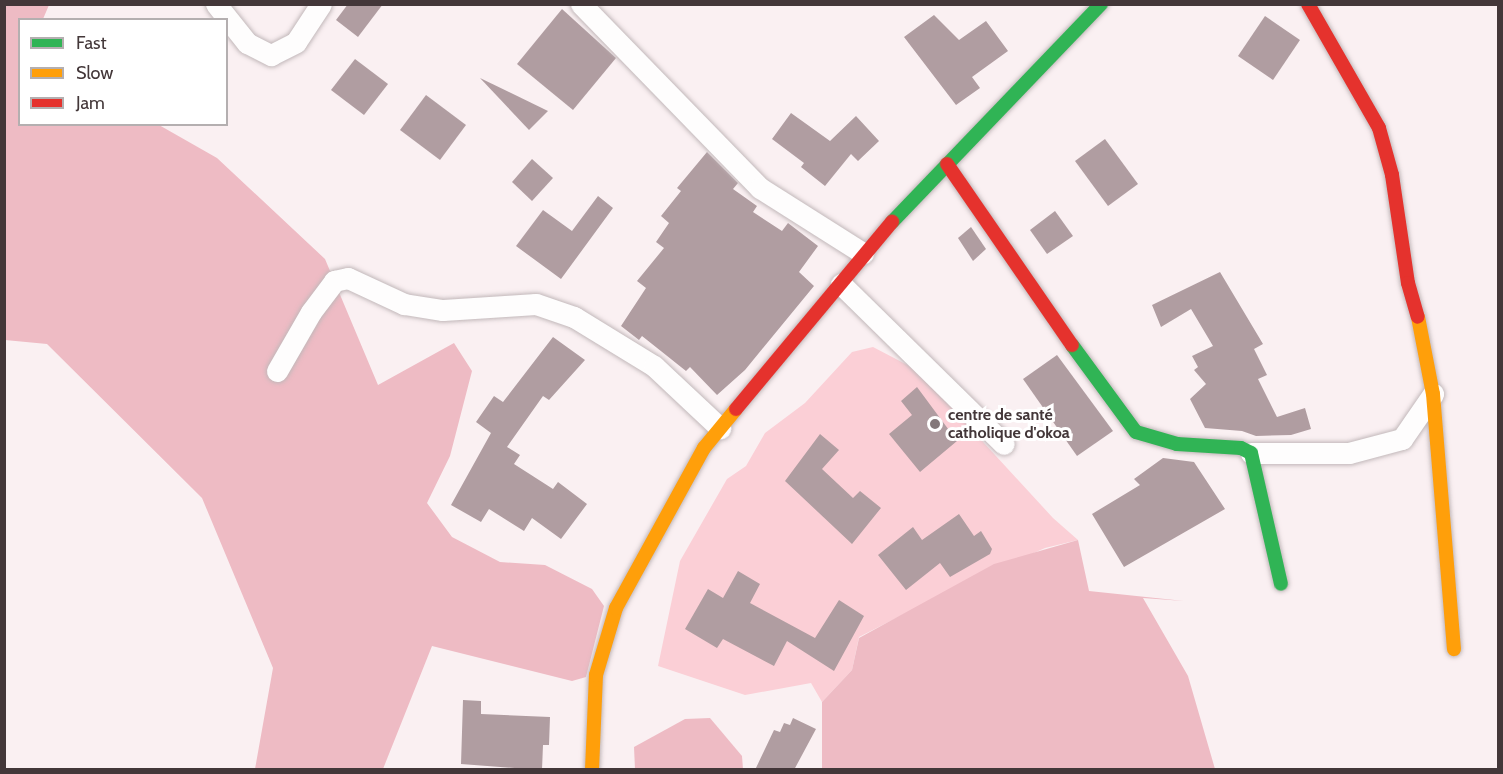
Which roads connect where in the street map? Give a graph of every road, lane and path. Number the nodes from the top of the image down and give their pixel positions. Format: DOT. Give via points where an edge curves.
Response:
graph roads {
  1 [pos="216,4"];
  2 [pos="321,4"];
  3 [pos="581,4"];
  4 [pos="1101,4"];
  5 [pos="1308,4"];
  6 [pos="227,18"];
  7 [pos="228,19"];
  8 [pos="947,164"];
  9 [pos="863,253"];
  10 [pos="841,284"];
  11 [pos="277,371"];
  12 [pos="1433,394"];
  13 [pos="720,428"];
  14 [pos="1004,444"];
  15 [pos="1251,453"];
  16 [pos="1281,584"];
  17 [pos="1454,649"];
  18 [pos="592,770"];
  1 -- 6 [label="street"];
  2 -- 7 [label="street" via="296,42 271,55 247,43"];
  3 -- 9 [label="street" via="760,188"];
  4 -- 8 [label="street"];
  5 -- 12 [label="street" via="1379,128 1392,175 1408,283 1427,351"];
  8 -- 9 [label="street"];
  8 -- 15 [label="street" via="1039,293 1088,371 1136,432 1177,444 1242,448"];
  9 -- 10 [label="street"];
  10 -- 13 [label="street"];
  10 -- 14 [label="street"];
  11 -- 13 [label="street" via="334,281 348,278 404,304 443,310 536,304 574,317 654,366"];
  12 -- 15 [label="street" via="1402,439 1349,453"];
  12 -- 17 [label="street"];
  13 -- 18 [label="street" via="704,448 616,608 596,675"];
  15 -- 16 [label="street"];
}
